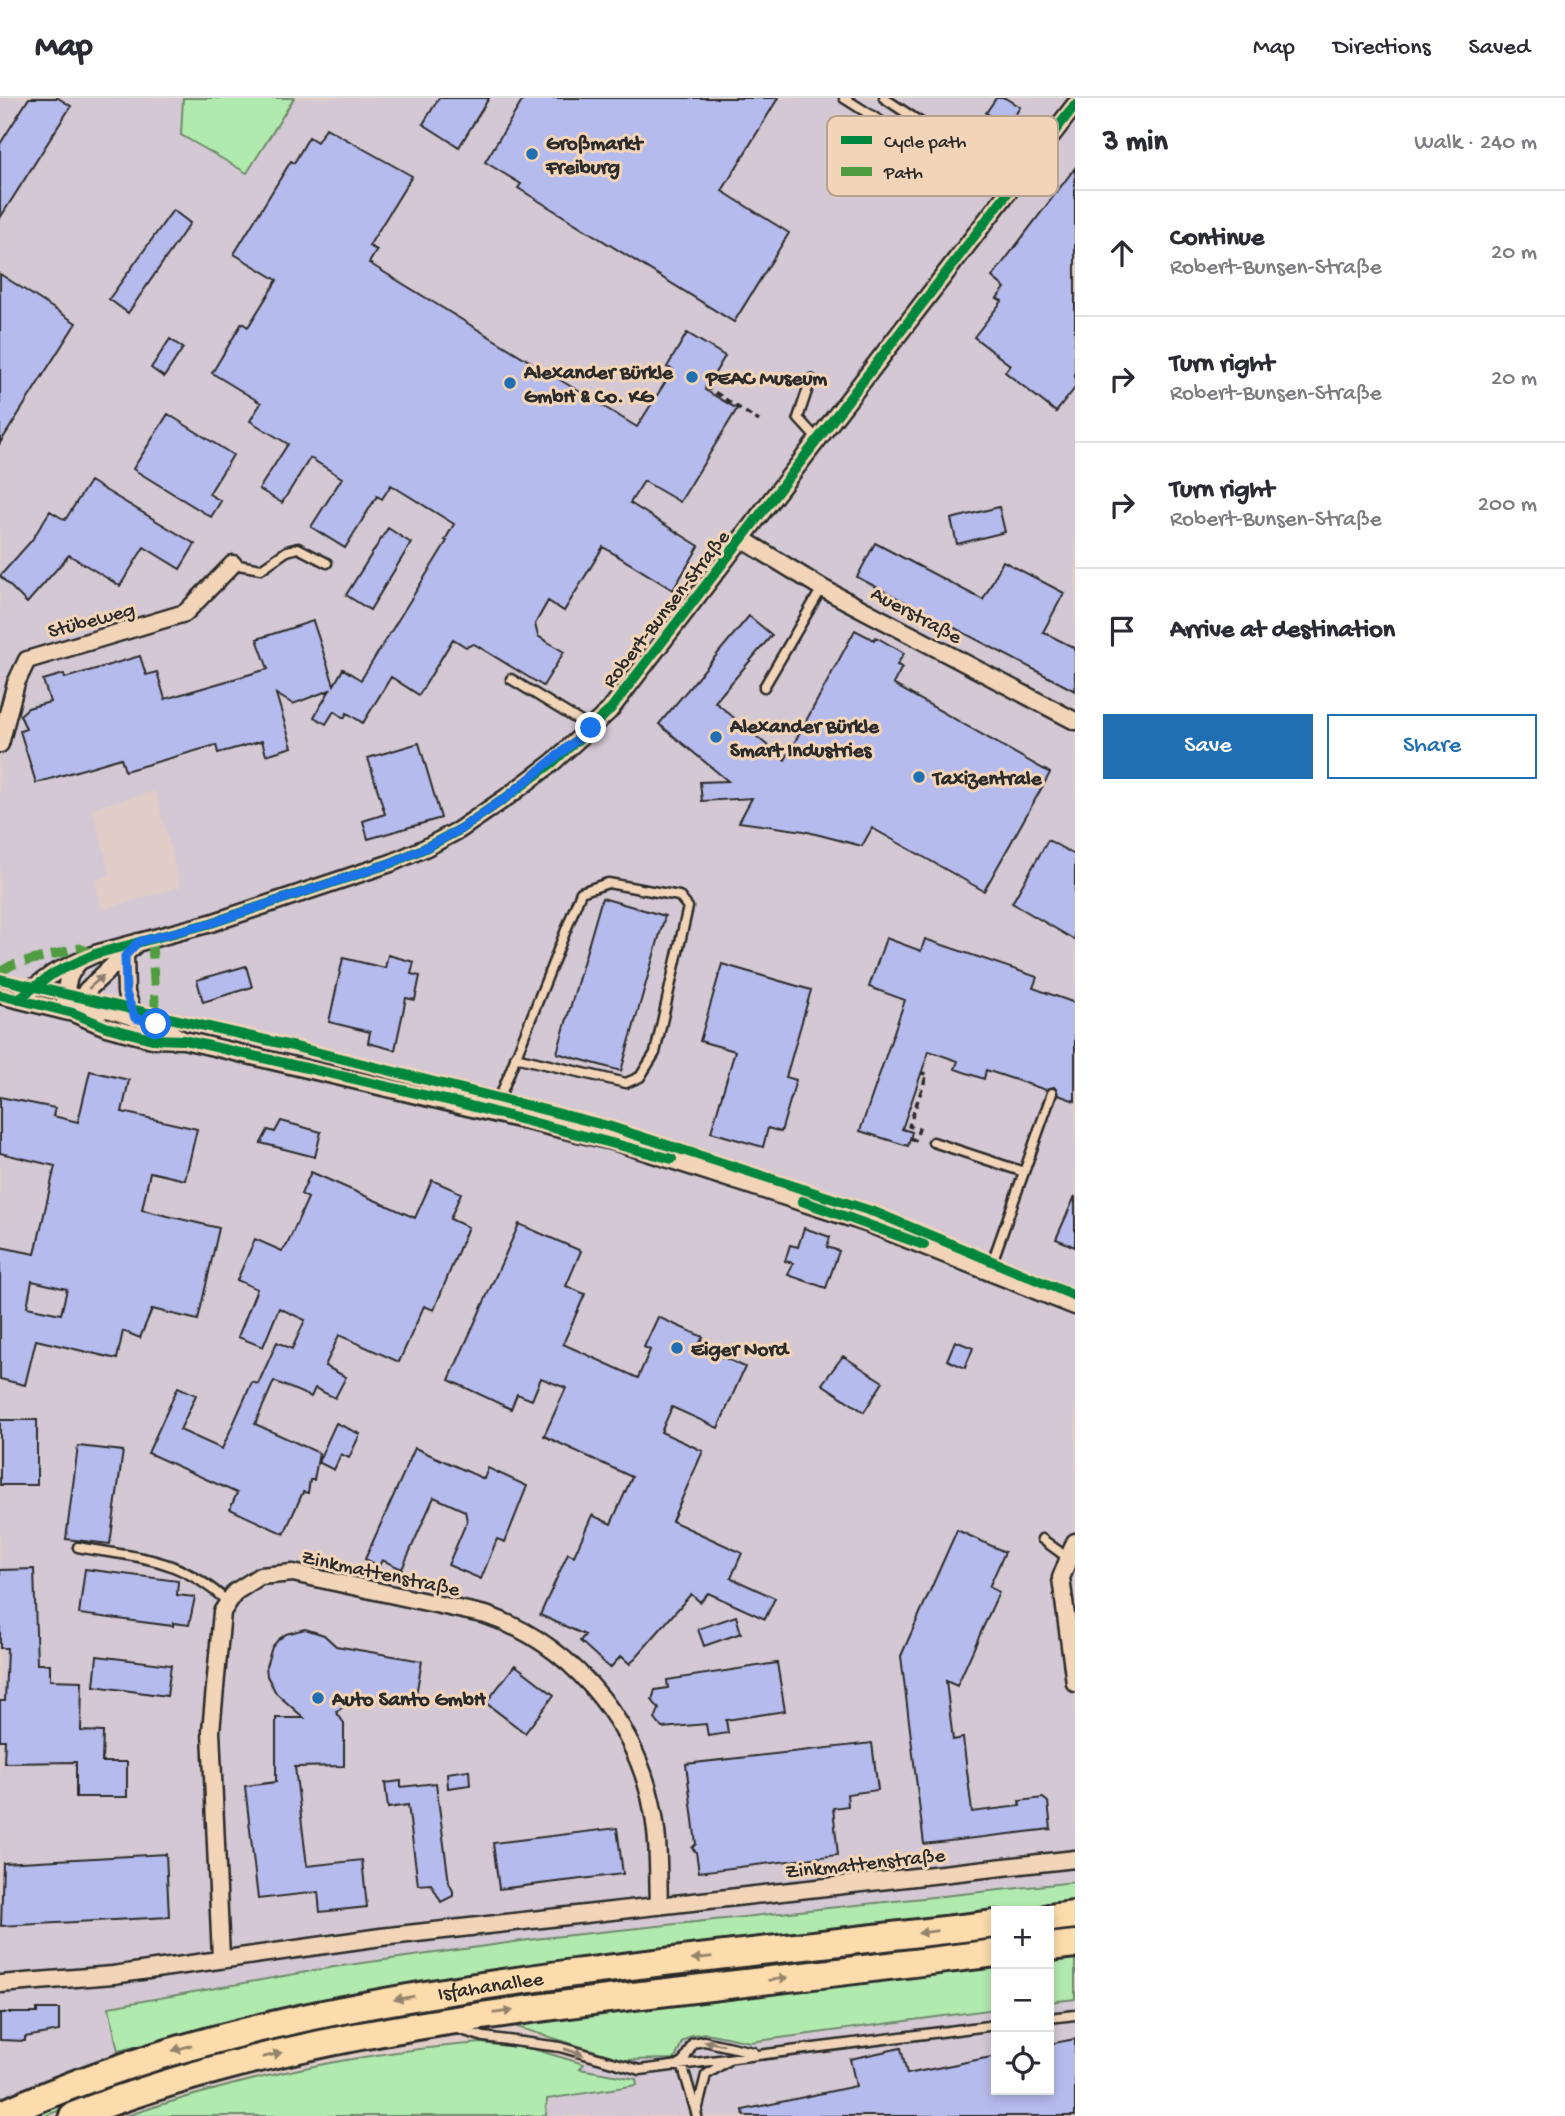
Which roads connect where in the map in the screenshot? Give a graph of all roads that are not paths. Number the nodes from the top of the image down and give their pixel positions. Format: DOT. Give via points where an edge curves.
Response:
graph roads {
  1 [pos="844,98"];
  2 [pos="884,98"];
  3 [pos="1075,105"];
  4 [pos="872,116"];
  5 [pos="911,116"];
  6 [pos="1058,127"];
  7 [pos="1005,196"];
  8 [pos="811,379"];
  9 [pos="818,440"];
  10 [pos="742,540"];
  11 [pos="327,563"];
  12 [pos="233,564"];
  13 [pos="822,588"];
  14 [pos="511,679"];
  15 [pos="764,687"];
  16 [pos="1075,721"];
  17 [pos="591,728"];
  18 [pos="0,744"];
  19 [pos="138,942"];
  20 [pos="125,956"];
  21 [pos="80,961"];
  22 [pos="0,995"];
  23 [pos="18,999"];
  24 [pos="70,1012"];
  25 [pos="135,1018"];
  26 [pos="184,1040"];
  27 [pos="515,1058"];
  28 [pos="1052,1093"];
  29 [pos="494,1112"];
  30 [pos="933,1142"];
  31 [pos="1024,1172"];
  32 [pos="989,1271"];
  33 [pos="1075,1306"];
  34 [pos="1042,1539"];
  35 [pos="1075,1542"];
  36 [pos="78,1547"];
  37 [pos="1068,1558"];
  38 [pos="228,1602"];
  39 [pos="1075,1683"];
  40 [pos="1075,1860"];
  41 [pos="659,1906"];
  42 [pos="1075,1915"];
  43 [pos="1054,1917"];
  44 [pos="991,1925"];
  45 [pos="1075,1944"];
  46 [pos="1054,1946"];
  47 [pos="991,1954"];
  48 [pos="221,1958"];
  49 [pos="0,1984"];
  50 [pos="1075,2015"];
  51 [pos="1054,2017"];
  52 [pos="436,2021"];
  53 [pos="991,2026"];
  54 [pos="759,2054"];
  55 [pos="746,2056"];
  56 [pos="682,2064"];
  57 [pos="0,2115"];
  58 [pos="697,2115"];
  59 [pos="73,2116"];
  1 -- 4 [label="lane"];
  2 -- 5 [label="lane"];
  3 -- 6 [label="street, Robert-Bunsen-Straße"];
  7 -- 9 [label="street, Robert-Bunsen-Straße"];
  8 -- 9 [label="lane" via="799,418"];
  9 -- 10 [label="street, Robert-Bunsen-Straße"];
  10 -- 13 [label="street, Auerstraße"];
  10 -- 17 [label="street, Robert-Bunsen-Straße"];
  11 -- 12 [label="lane" via="298,548 261,569"];
  12 -- 18 [label="street, Stübeweg" via="186,613 27,660"];
  13 -- 15 [label="lane"];
  13 -- 16 [label="street, Auerstraße"];
  14 -- 17 [label="lane"];
  17 -- 19 [label="street, Robert-Bunsen-Straße" via="507,797 425,848 211,923"];
  19 -- 20 [label="street"];
  19 -- 21 [label="street, Robert-Bunsen-Straße"];
  24 -- 20 [label="street, one-way"];
  20 -- 25 [label="street" via="126,993"];
  21 -- 23 [label="street, Robert-Bunsen-Straße"];
  21 -- 24 [label="street" via="65,985"];
  22 -- 23 [label="street"];
  23 -- 24 [label="street"];
  24 -- 25 [label="street" via="108,1009"];
  24 -- 26 [label="street" via="152,1039"];
  25 -- 26 [label="street"];
  26 -- 29 [label="street"];
  27 -- 27 [label="lane" via="626,1083 640,1077 654,1053 688,907 679,896 608,883 581,892"];
  27 -- 29 [label="lane"];
  28 -- 31 [label="lane"];
  29 -- 32 [label="street" via="676,1160 869,1224"];
  30 -- 31 [label="lane"];
  31 -- 32 [label="lane"];
  32 -- 33 [label="street"];
  34 -- 37 [label="lane"];
  35 -- 37 [label="street"];
  36 -- 38 [label="lane" via="174,1565 204,1580"];
  37 -- 39 [label="street" via="1060,1577"];
  38 -- 41 [label="street, Zinkmattenstraße" via="260,1576 293,1573 486,1615 542,1641 596,1689 636,1757 656,1830"];
  38 -- 48 [label="street" via="222,1612 211,1731"];
  40 -- 41 [label="street, Zinkmattenstraße"];
  41 -- 48 [label="street, Zinkmattenstraße"];
  42 -- 43 [label="highway"];
  44 -- 57 [label="highway, Isfahanallee, one-way" via="602,1970 347,2009 187,2047"];
  45 -- 46 [label="highway"];
  52 -- 47 [label="highway, Isfahanallee, one-way"];
  48 -- 49 [label="street, Zinkmattenstraße" via="113,1975"];
  50 -- 51 [label="lane"];
  52 -- 56 [label="lane, one-way" via="484,2037 560,2047 640,2070"];
  59 -- 52 [label="highway, Isfahanallee, one-way" via="212,2070 309,2045"];
  53 -- 54 [label="lane"];
  54 -- 55 [label="lane"];
  54 -- 56 [label="lane, one-way" via="704,2041 693,2043"];
  55 -- 56 [label="lane"];
  55 -- 58 [label="lane" via="720,2063 706,2074"];
  56 -- 58 [label="lane"];
}
